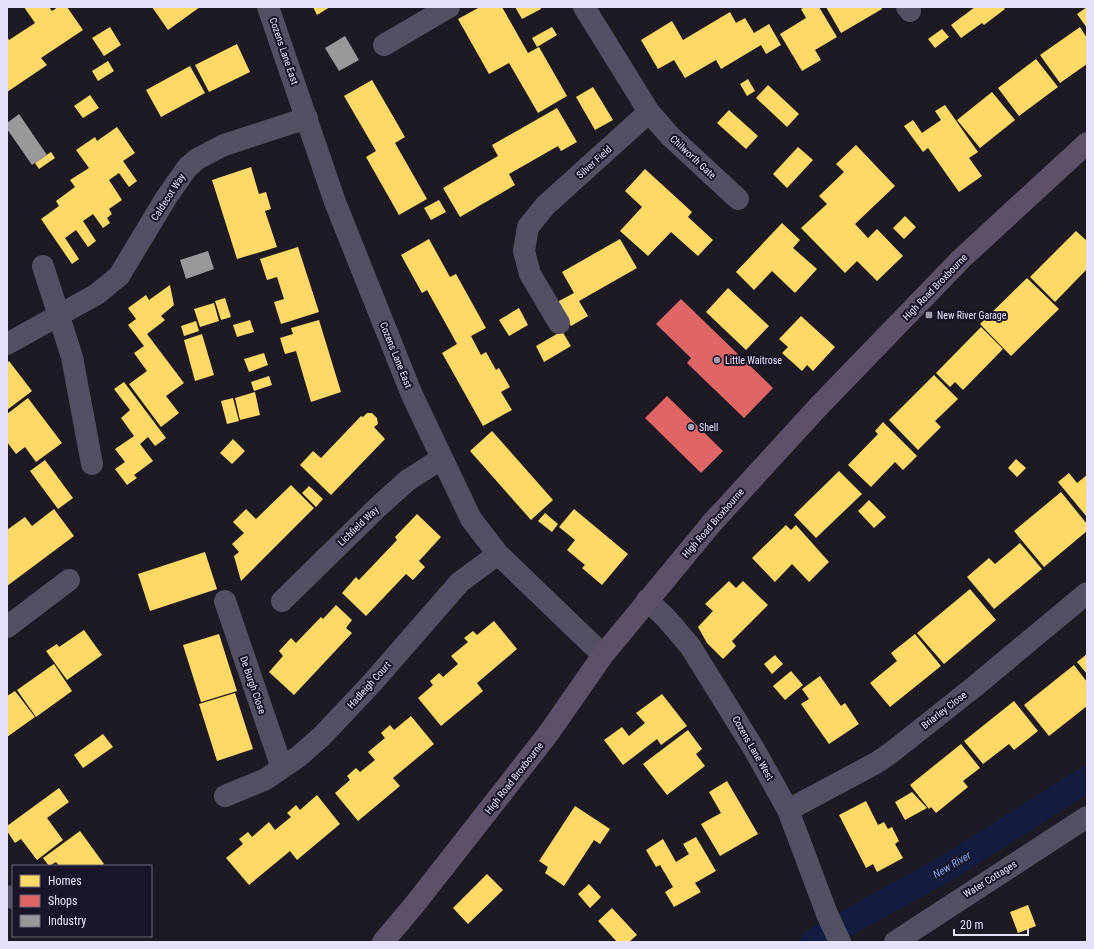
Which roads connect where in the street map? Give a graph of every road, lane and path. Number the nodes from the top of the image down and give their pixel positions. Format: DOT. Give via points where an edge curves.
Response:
graph roads {
  1 [pos="268,7"];
  2 [pos="449,7"];
  3 [pos="584,7"];
  4 [pos="384,45"];
  5 [pos="649,112"];
  6 [pos="307,118"];
  7 [pos="1087,143"];
  8 [pos="738,199"];
  9 [pos="43,266"];
  10 [pos="58,317"];
  11 [pos="559,323"];
  12 [pos="7,344"];
  13 [pos="442,459"];
  14 [pos="92,464"];
  15 [pos="498,554"];
  16 [pos="69,580"];
  17 [pos="1087,592"];
  18 [pos="647,600"];
  19 [pos="225,602"];
  20 [pos="282,602"];
  21 [pos="7,627"];
  22 [pos="603,656"];
  23 [pos="282,768"];
  24 [pos="225,796"];
  25 [pos="788,810"];
  26 [pos="1087,817"];
  27 [pos="383,942"];
  28 [pos="840,942"];
  29 [pos="895,942"];
  1 -- 6 [label="street, Cozens Lane East"];
  2 -- 4 [label="street"];
  3 -- 5 [label="street"];
  5 -- 8 [label="street, Chilworth Gate" via="670,136"];
  5 -- 11 [label="street, Silver Field" via="545,206 528,227 524,251 530,274"];
  6 -- 10 [label="street, Caldecot Way" via="224,145 197,159 187,168 166,198 119,276 97,294"];
  6 -- 13 [label="street, Cozens Lane East" via="335,202 412,395"];
  7 -- 18 [label="main road, High Road Broxbourne" via="962,259 819,406 711,524"];
  9 -- 10 [label="street"];
  10 -- 12 [label="street, Caldecot Way"];
  10 -- 14 [label="street" via="72,357"];
  13 -- 15 [label="street, Cozens Lane East" via="471,519"];
  13 -- 20 [label="street, Lichfield Way" via="408,480"];
  15 -- 22 [label="street, Cozens Lane East"];
  15 -- 23 [label="street, Hadleigh Court" via="460,582 322,736"];
  16 -- 21 [label="street"];
  17 -- 25 [label="street, Briarley Close" via="892,752"];
  18 -- 22 [label="main road, High Road Broxbourne"];
  18 -- 25 [label="street, Cozens Lane West" via="690,646 754,749"];
  19 -- 23 [label="street, De Burgh Close"];
  22 -- 27 [label="main road, High Road Broxbourne" via="548,734"];
  23 -- 24 [label="street, Hadleigh Court" via="266,779"];
  25 -- 28 [label="street, Cozens Lane West"];
  26 -- 29 [label="street, Water Cottages"];
}
